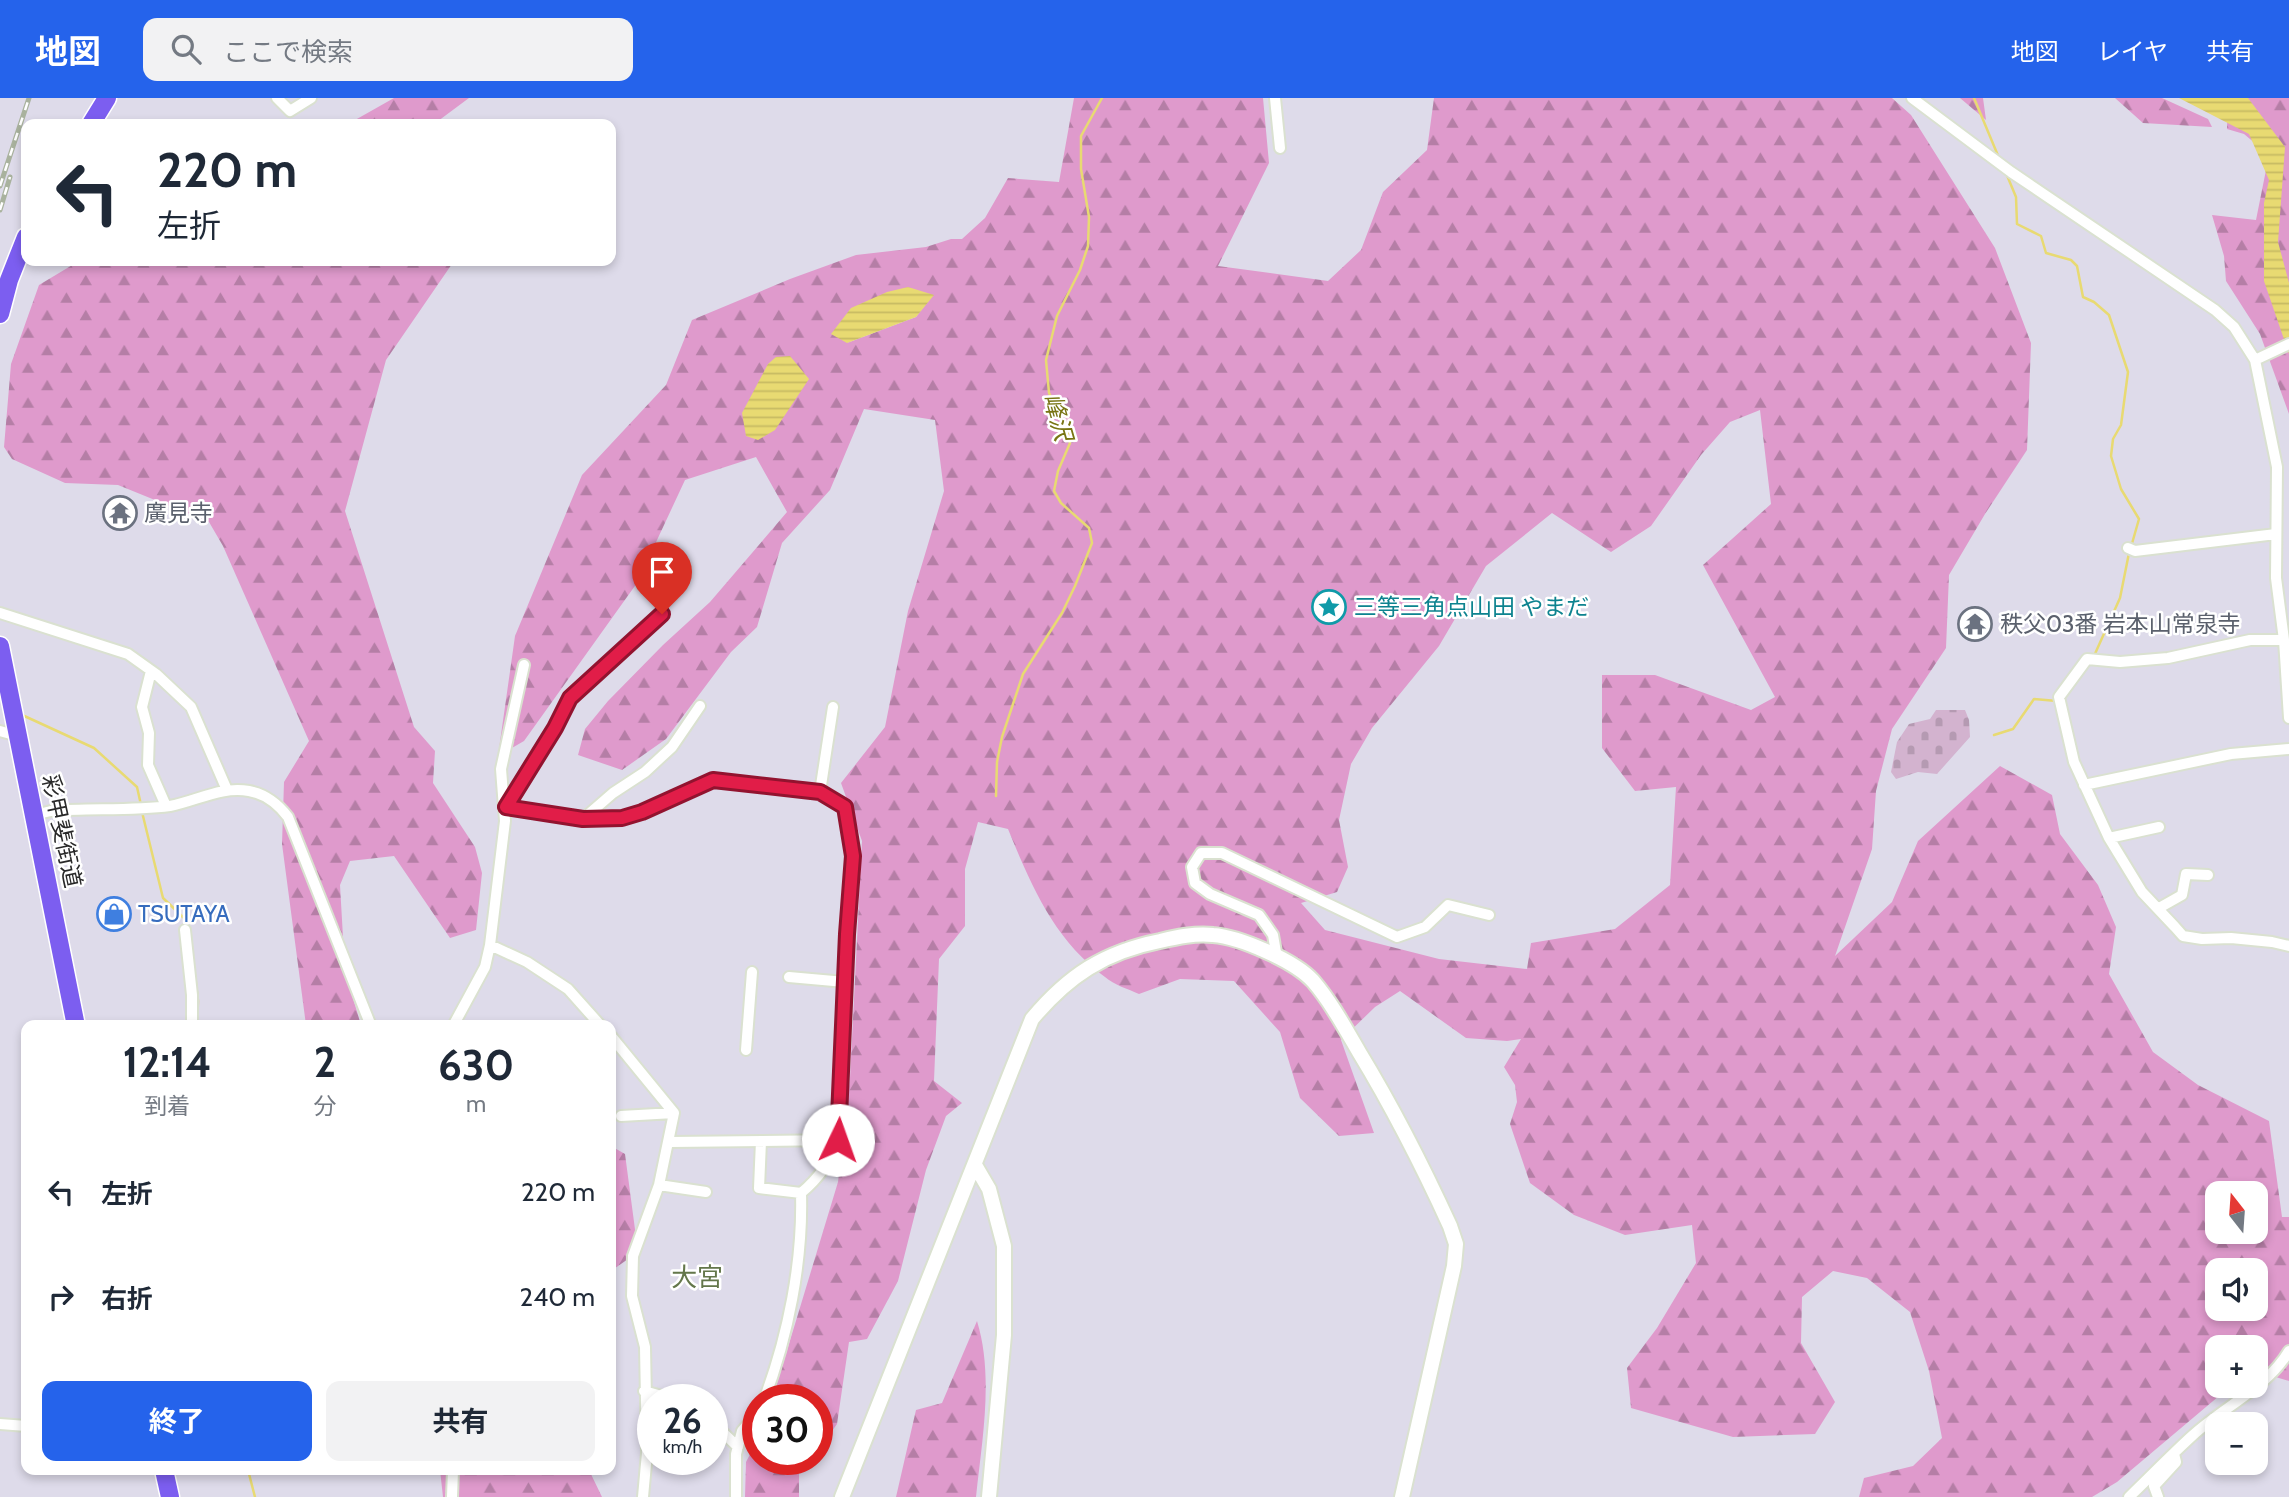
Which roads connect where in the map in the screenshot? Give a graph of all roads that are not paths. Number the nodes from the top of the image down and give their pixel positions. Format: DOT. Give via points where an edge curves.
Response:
graph roads {
  1 [pos="107,98"];
  2 [pos="277,98"];
  3 [pos="311,98"];
  4 [pos="1275,98"];
  5 [pos="1912,98"];
  6 [pos="94,119"];
  7 [pos="1280,148"];
  8 [pos="21,250"];
  9 [pos="0,314"];
  10 [pos="2289,344"];
  11 [pos="2260,358"];
  12 [pos="2276,534"];
  13 [pos="2128,548"];
  14 [pos="0,613"];
  15 [pos="662,614"];
  16 [pos="2284,640"];
  17 [pos="0,646"];
  18 [pos="524,665"];
  19 [pos="152,671"];
  20 [pos="700,706"];
  21 [pos="833,707"];
  22 [pos="2289,718"];
  23 [pos="9,734"];
  24 [pos="2289,749"];
  25 [pos="2084,785"];
  26 [pos="227,790"];
  27 [pos="820,792"];
  28 [pos="166,806"];
  29 [pos="506,807"];
  30 [pos="34,815"];
  31 [pos="583,819"];
  32 [pos="2159,827"];
  33 [pos="2109,838"];
  34 [pos="2208,875"];
  35 [pos="2159,908"];
  36 [pos="1489,915"];
  37 [pos="185,930"];
  38 [pos="490,945"];
  39 [pos="2289,946"];
  40 [pos="1277,958"];
  41 [pos="752,972"];
  42 [pos="789,977"];
  43 [pos="845,982"];
  44 [pos="75,1020"];
  45 [pos="192,1020"];
  46 [pos="369,1020"];
  47 [pos="456,1020"];
  48 [pos="596,1020"];
  49 [pos="616,1042"];
  50 [pos="746,1050"];
  51 [pos="674,1113"];
  52 [pos="621,1116"];
  53 [pos="838,1140"];
  54 [pos="761,1141"];
  55 [pos="670,1142"];
  56 [pos="975,1165"];
  57 [pos="659,1185"];
  58 [pos="706,1192"];
  59 [pos="801,1193"];
  60 [pos="2289,1350"];
  61 [pos="644,1384"];
  62 [pos="770,1384"];
  63 [pos="0,1423"];
  64 [pos="21,1425"];
  65 [pos="742,1431"];
  66 [pos="728,1437"];
  67 [pos="738,1447"];
  68 [pos="2174,1454"];
  69 [pos="165,1475"];
  70 [pos="453,1475"];
  71 [pos="645,1475"];
  72 [pos="170,1497"];
  73 [pos="452,1497"];
  74 [pos="643,1497"];
  75 [pos="736,1497"];
  76 [pos="842,1497"];
  77 [pos="989,1497"];
  78 [pos="1402,1497"];
  79 [pos="2129,1497"];
  80 [pos="2158,1497"];
  1 -- 6 [label="highway"];
  2 -- 3 [label="street" via="290,111"];
  4 -- 7 [label="street"];
  5 -- 11 [label="street" via="2011,172 2215,310"];
  8 -- 9 [label="highway"];
  10 -- 11 [label="street"];
  11 -- 12 [label="street" via="2277,467"];
  12 -- 13 [label="street" via="2135,551"];
  12 -- 16 [label="street"];
  14 -- 19 [label="street" via="128,654"];
  15 -- 29 [label="street" via="570,698"];
  16 -- 22 [label="street"];
  16 -- 25 [label="street" via="2250,640 2168,658 2087,659 2059,697"];
  17 -- 23 [label="highway, 彩甲斐街道"];
  18 -- 29 [label="street" via="501,769"];
  19 -- 26 [label="street" via="191,707"];
  19 -- 28 [label="street" via="142,707 149,733 148,765"];
  20 -- 31 [label="street" via="672,747"];
  21 -- 27 [label="street"];
  23 -- 30 [label="highway, 彩甲斐街道"];
  24 -- 25 [label="street" via="2231,754"];
  25 -- 33 [label="street"];
  26 -- 28 [label="street"];
  26 -- 46 [label="street" via="258,793 288,817"];
  27 -- 31 [label="street" via="713,780 622,818"];
  27 -- 43 [label="street" via="845,807 853,856"];
  28 -- 30 [label="street"];
  29 -- 31 [label="street"];
  29 -- 38 [label="street"];
  30 -- 44 [label="highway, 彩甲斐街道"];
  32 -- 33 [label="street"];
  33 -- 35 [label="street" via="2142,892"];
  34 -- 35 [label="street" via="2186,874 2182,895"];
  35 -- 39 [label="street" via="2183,936"];
  36 -- 40 [label="street" via="1448,905 1425,927 1397,937 1222,853 1200,853 1192,867 1195,883 1259,915 1273,935"];
  37 -- 45 [label="street"];
  38 -- 47 [label="street" via="485,967"];
  38 -- 48 [label="street" via="568,989"];
  40 -- 56 [label="street" via="1213,934 1183,936 1108,957 1079,974 1054,992 1032,1019"];
  40 -- 78 [label="street" via="1312,980 1342,1023 1383,1091 1456,1244"];
  41 -- 50 [label="street"];
  42 -- 43 [label="street"];
  43 -- 53 [label="street"];
  49 -- 51 [label="street"];
  51 -- 52 [label="street"];
  51 -- 55 [label="street"];
  53 -- 54 [label="street"];
  53 -- 59 [label="street" via="814,1182"];
  54 -- 55 [label="street"];
  54 -- 59 [label="street" via="759,1188"];
  55 -- 57 [label="street"];
  56 -- 76 [label="street"];
  56 -- 77 [label="street" via="989,1189 1004,1246 1003,1335"];
  57 -- 58 [label="street"];
  57 -- 61 [label="street" via="633,1256 632,1296 645,1347"];
  59 -- 62 [label="street" via="795,1281"];
  60 -- 68 [label="street" via="2267,1379 2225,1408"];
  63 -- 64 [label="street"];
  65 -- 67 [label="street"];
  66 -- 67 [label="street"];
  67 -- 75 [label="street"];
  68 -- 79 [label="street"];
  68 -- 80 [label="street" via="2176,1462 2154,1486"];
  69 -- 72 [label="highway"];
  70 -- 73 [label="street"];
  71 -- 74 [label="street"];
}
